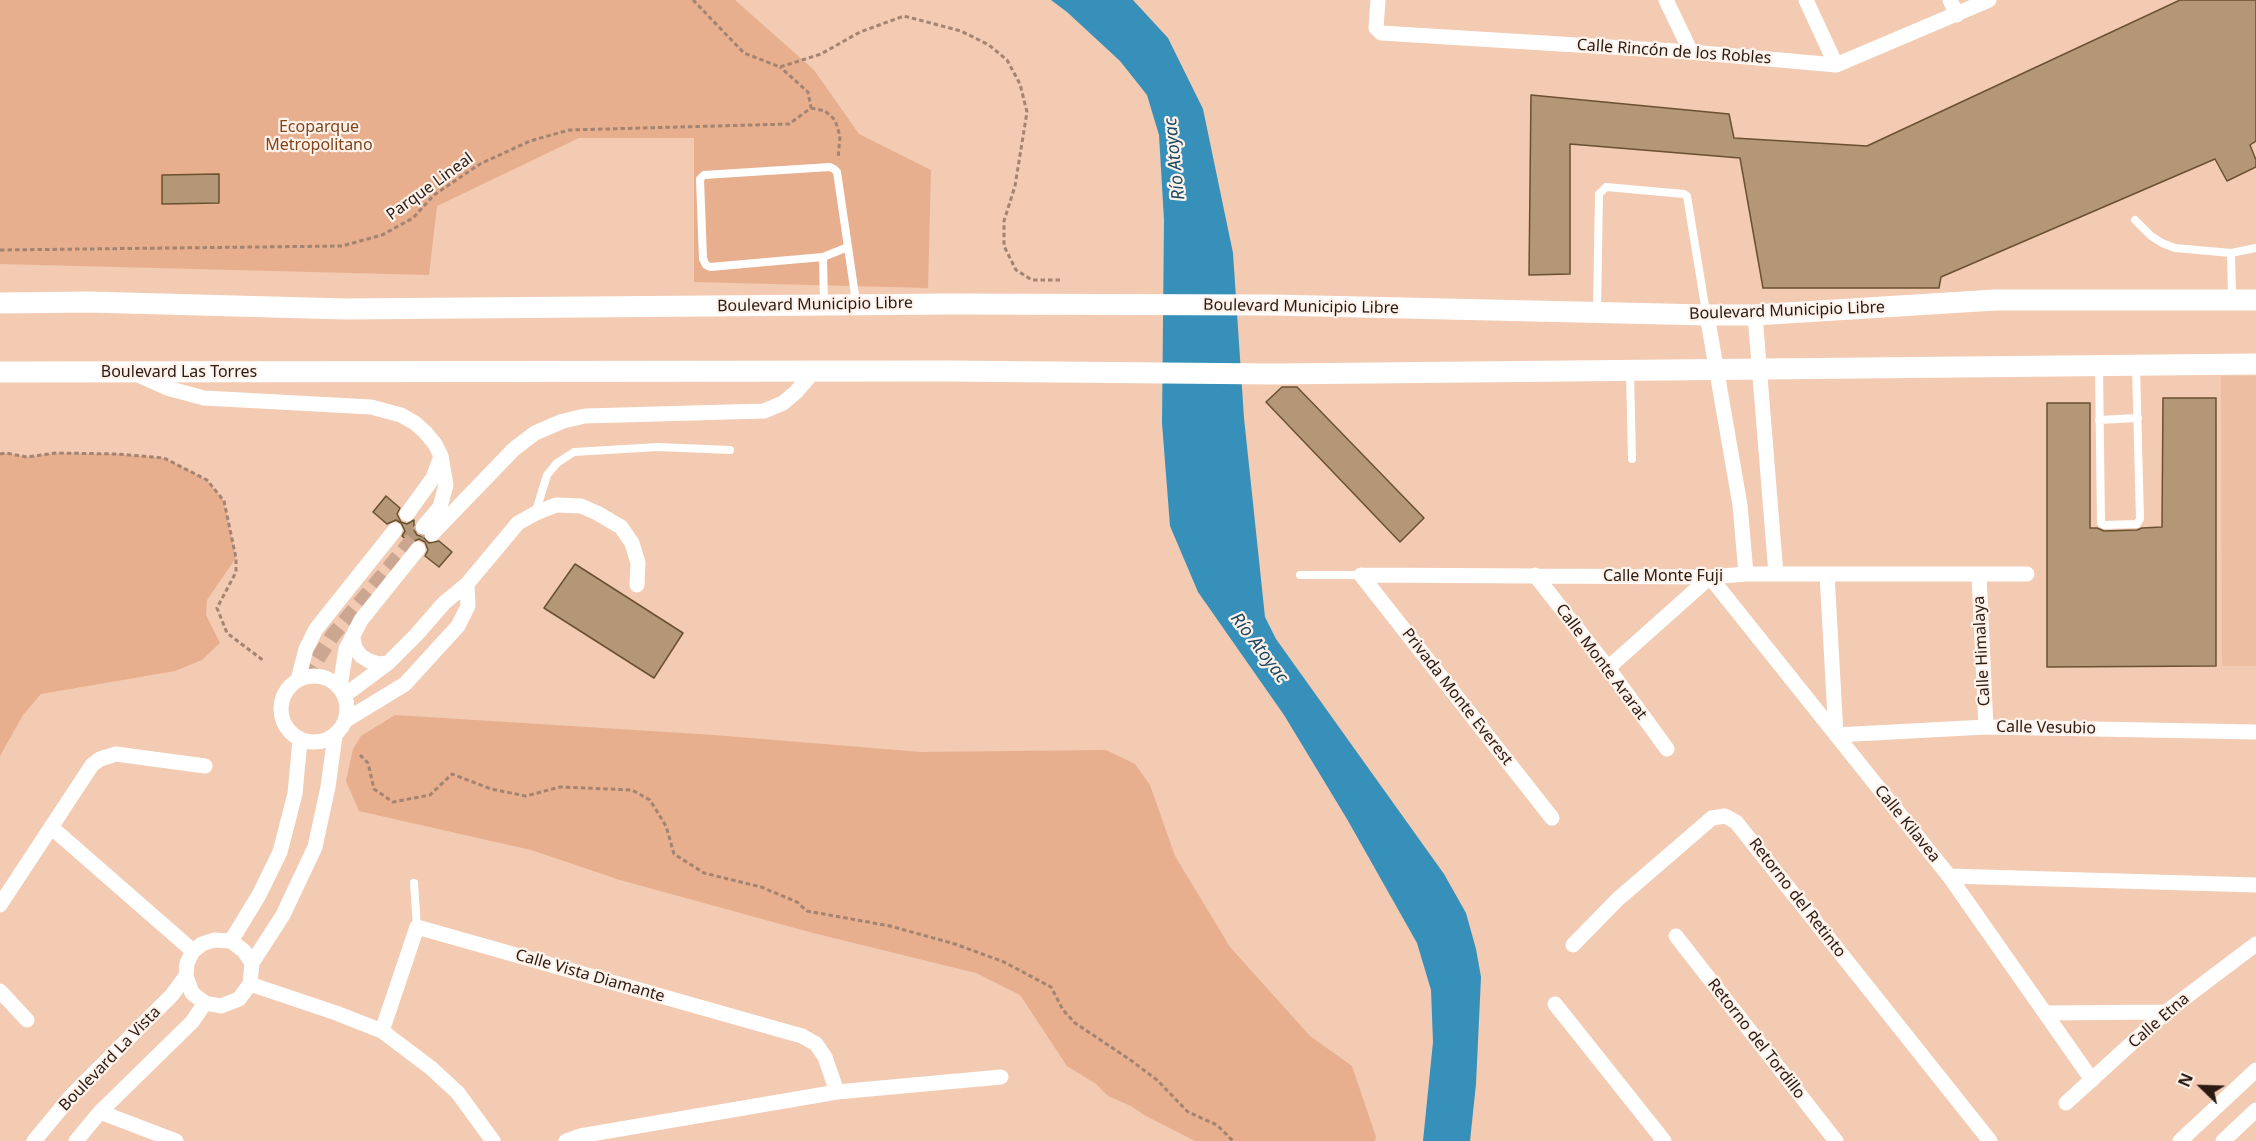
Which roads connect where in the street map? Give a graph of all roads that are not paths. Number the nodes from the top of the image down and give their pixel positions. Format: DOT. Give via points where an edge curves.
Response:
graph roads {
  1 [pos="1378,0"];
  2 [pos="1666,0"];
  3 [pos="1806,0"];
  4 [pos="1950,0"];
  5 [pos="1989,0"];
  6 [pos="1957,15"];
  7 [pos="1692,52"];
  8 [pos="1836,65"];
  9 [pos="2135,220"];
  10 [pos="848,247"];
  11 [pos="2256,248"];
  12 [pos="2231,253"];
  13 [pos="823,257"];
  14 [pos="2232,300"];
  15 [pos="2256,300"];
  16 [pos="0,303"];
  17 [pos="824,305"];
  18 [pos="856,305"];
  19 [pos="1597,313"];
  20 [pos="1707,315"];
  21 [pos="1755,315"];
  22 [pos="2256,364"];
  23 [pos="2136,365"];
  24 [pos="2099,366"];
  25 [pos="1759,369"];
  26 [pos="1630,370"];
  27 [pos="1718,370"];
  28 [pos="814,371"];
  29 [pos="0,372"];
  30 [pos="133,372"];
  31 [pos="2138,418"];
  32 [pos="2099,420"];
  33 [pos="730,450"];
  34 [pos="441,456"];
  35 [pos="1632,459"];
  36 [pos="536,513"];
  37 [pos="407,514"];
  38 [pos="395,530"];
  39 [pos="418,549"];
  40 [pos="1300,574"];
  41 [pos="1746,574"];
  42 [pos="1776,574"];
  43 [pos="1827,574"];
  44 [pos="2027,574"];
  45 [pos="1362,575"];
  46 [pos="1535,575"];
  47 [pos="1979,575"];
  48 [pos="1710,577"];
  49 [pos="467,584"];
  50 [pos="637,585"];
  51 [pos="352,638"];
  52 [pos="388,663"];
  53 [pos="1608,668"];
  54 [pos="298,680"];
  55 [pos="342,691"];
  56 [pos="346,720"];
  57 [pos="1986,727"];
  58 [pos="2256,732"];
  59 [pos="1836,735"];
  60 [pos="335,736"];
  61 [pos="300,740"];
  62 [pos="1667,749"];
  63 [pos="205,766"];
  64 [pos="1552,818"];
  65 [pos="51,827"];
  66 [pos="1949,876"];
  67 [pos="414,883"];
  68 [pos="2256,885"];
  69 [pos="0,905"];
  70 [pos="417,927"];
  71 [pos="1676,936"];
  72 [pos="231,941"];
  73 [pos="2256,944"];
  74 [pos="1573,945"];
  75 [pos="193,951"];
  76 [pos="252,963"];
  77 [pos="186,976"];
  78 [pos="250,984"];
  79 [pos="0,991"];
  80 [pos="205,1003"];
  81 [pos="1555,1004"];
  82 [pos="2166,1012"];
  83 [pos="2045,1013"];
  84 [pos="27,1020"];
  85 [pos="382,1031"];
  86 [pos="2256,1070"];
  87 [pos="1001,1077"];
  88 [pos="2092,1080"];
  89 [pos="837,1092"];
  90 [pos="2066,1103"];
  91 [pos="2256,1110"];
  92 [pos="100,1112"];
  93 [pos="2235,1129"];
  94 [pos="34,1141"];
  95 [pos="76,1141"];
  96 [pos="176,1141"];
  97 [pos="493,1141"];
  98 [pos="566,1141"];
  99 [pos="1664,1141"];
  100 [pos="1836,1141"];
  101 [pos="1990,1141"];
  102 [pos="2180,1141"];
  103 [pos="2223,1141"];
  104 [pos="2246,1141"];
  1 -- 7 [label="street, Calle Rincón de los Robles" via="1376,27 1381,33"];
  2 -- 7 [label="street"];
  3 -- 8 [label="street"];
  4 -- 6 [label="street"];
  5 -- 6 [label="street, Calle Rincón de los Robles"];
  6 -- 8 [label="street, Calle Rincón de los Robles"];
  7 -- 8 [label="street, Calle Rincón de los Robles"];
  9 -- 12 [label="lane" via="2162,243 2175,248"];
  10 -- 13 [label="lane"];
  10 -- 13 [label="lane" via="837,172 830,167 704,175 700,179 706,265"];
  10 -- 18 [label="lane"];
  11 -- 12 [label="lane"];
  12 -- 14 [label="lane"];
  13 -- 17 [label="lane"];
  14 -- 15 [label="main road, Boulevard Municipio Libre"];
  14 -- 21 [label="main road, Boulevard Municipio Libre" via="1995,300"];
  16 -- 17 [label="main road, Boulevard Municipio Libre" via="345,309"];
  17 -- 18 [label="main road, Boulevard Municipio Libre"];
  18 -- 19 [label="main road, Boulevard Municipio Libre" via="1273,305"];
  19 -- 20 [label="main road, Boulevard Municipio Libre"];
  19 -- 20 [label="lane" via="1599,194 1606,187 1687,196"];
  20 -- 21 [label="main road, Boulevard Municipio Libre"];
  20 -- 27 [label="street"];
  21 -- 25 [label="street"];
  22 -- 23 [label="main road"];
  23 -- 24 [label="main road"];
  23 -- 31 [label="lane"];
  24 -- 25 [label="main road"];
  24 -- 32 [label="lane"];
  25 -- 27 [label="main road"];
  25 -- 42 [label="street"];
  26 -- 27 [label="main road"];
  26 -- 28 [label="main road" via="1273,374"];
  26 -- 35 [label="lane"];
  27 -- 41 [label="street" via="1740,505"];
  28 -- 30 [label="main road, Boulevard Las Torres"];
  28 -- 34 [label="street" via="783,403 764,411 585,416 563,421 514,449 427,531 446,485"];
  29 -- 30 [label="main road, Boulevard Las Torres"];
  30 -- 34 [label="street" via="167,388 204,398 387,410 415,423"];
  31 -- 32 [label="lane"];
  31 -- 32 [label="lane" via="2137,524 2101,523"];
  33 -- 36 [label="lane" via="658,447 574,452 547,475"];
  34 -- 37 [label="street" via="433,478"];
  36 -- 49 [label="street" via="518,523"];
  36 -- 50 [label="street" via="556,505 581,506 621,527 632,543 638,563"];
  38 -- 54 [label="street" via="316,629"];
  39 -- 51 [label="street" via="369,608"];
  40 -- 45 [label="lane, Calle Monte Fuji"];
  41 -- 42 [label="street, Calle Monte Fuji"];
  41 -- 48 [label="street, Calle Monte Fuji"];
  42 -- 43 [label="street, Calle Monte Fuji"];
  43 -- 47 [label="street, Calle Monte Fuji"];
  43 -- 59 [label="street"];
  44 -- 47 [label="street, Calle Monte Fuji"];
  45 -- 46 [label="street, Calle Monte Fuji"];
  45 -- 64 [label="street, Privada Monte Everest"];
  46 -- 48 [label="street, Calle Monte Fuji"];
  46 -- 53 [label="street, Calle Monte Ararat"];
  47 -- 57 [label="street, Calle Himalaya"];
  48 -- 53 [label="street"];
  48 -- 59 [label="street, Calle Kilavea"];
  49 -- 52 [label="street"];
  49 -- 56 [label="street" via="468,606 458,626 405,684"];
  51 -- 52 [label="street" via="361,656 379,664"];
  51 -- 55 [label="street" via="346,649"];
  52 -- 55 [label="street"];
  53 -- 62 [label="street, Calle Monte Ararat"];
  54 -- 55 [label="street" via="312,676 327,678"];
  54 -- 61 [label="street" via="287,690 282,718"];
  55 -- 56 [label="street" via="348,708"];
  56 -- 60 [label="street"];
  57 -- 58 [label="street, Calle Vesubio"];
  57 -- 59 [label="street, Calle Vesubio"];
  59 -- 66 [label="street, Calle Kilavea"];
  60 -- 61 [label="street" via="318,743"];
  60 -- 76 [label="street" via="315,847 283,915"];
  61 -- 72 [label="street" via="295,794 280,852"];
  63 -- 65 [label="street" via="116,754 100,759"];
  65 -- 69 [label="street"];
  65 -- 75 [label="street"];
  66 -- 68 [label="street"];
  66 -- 83 [label="street, Calle Kilavea"];
  67 -- 70 [label="lane"];
  70 -- 85 [label="street"];
  70 -- 89 [label="street, Calle Vista Diamante" via="802,1036 816,1044 825,1057"];
  71 -- 100 [label="street, Retorno del Tordillo"];
  72 -- 75 [label="street" via="214,940"];
  72 -- 76 [label="street"];
  73 -- 82 [label="street, Calle Etna"];
  74 -- 101 [label="street, Retorno del Retinto" via="1618,899 1712,819 1725,816 1736,822"];
  75 -- 77 [label="street"];
  76 -- 78 [label="street"];
  77 -- 80 [label="street" via="192,993"];
  77 -- 94 [label="street, Boulevard La Vista" via="172,995 72,1095"];
  78 -- 80 [label="street" via="239,999 221,1006"];
  78 -- 85 [label="street"];
  79 -- 84 [label="street"];
  80 -- 92 [label="street, Boulevard La Vista" via="192,1022"];
  81 -- 99 [label="street"];
  82 -- 83 [label="street"];
  82 -- 88 [label="street, Calle Etna"];
  83 -- 88 [label="street, Calle Kilavea"];
  85 -- 97 [label="street" via="458,1093"];
  86 -- 102 [label="street"];
  87 -- 89 [label="street"];
  88 -- 90 [label="street, Calle Etna"];
  89 -- 98 [label="street"];
  91 -- 93 [label="street"];
  92 -- 95 [label="street, Boulevard La Vista"];
  92 -- 96 [label="street"];
  93 -- 103 [label="street"];
  93 -- 104 [label="street"];
}
